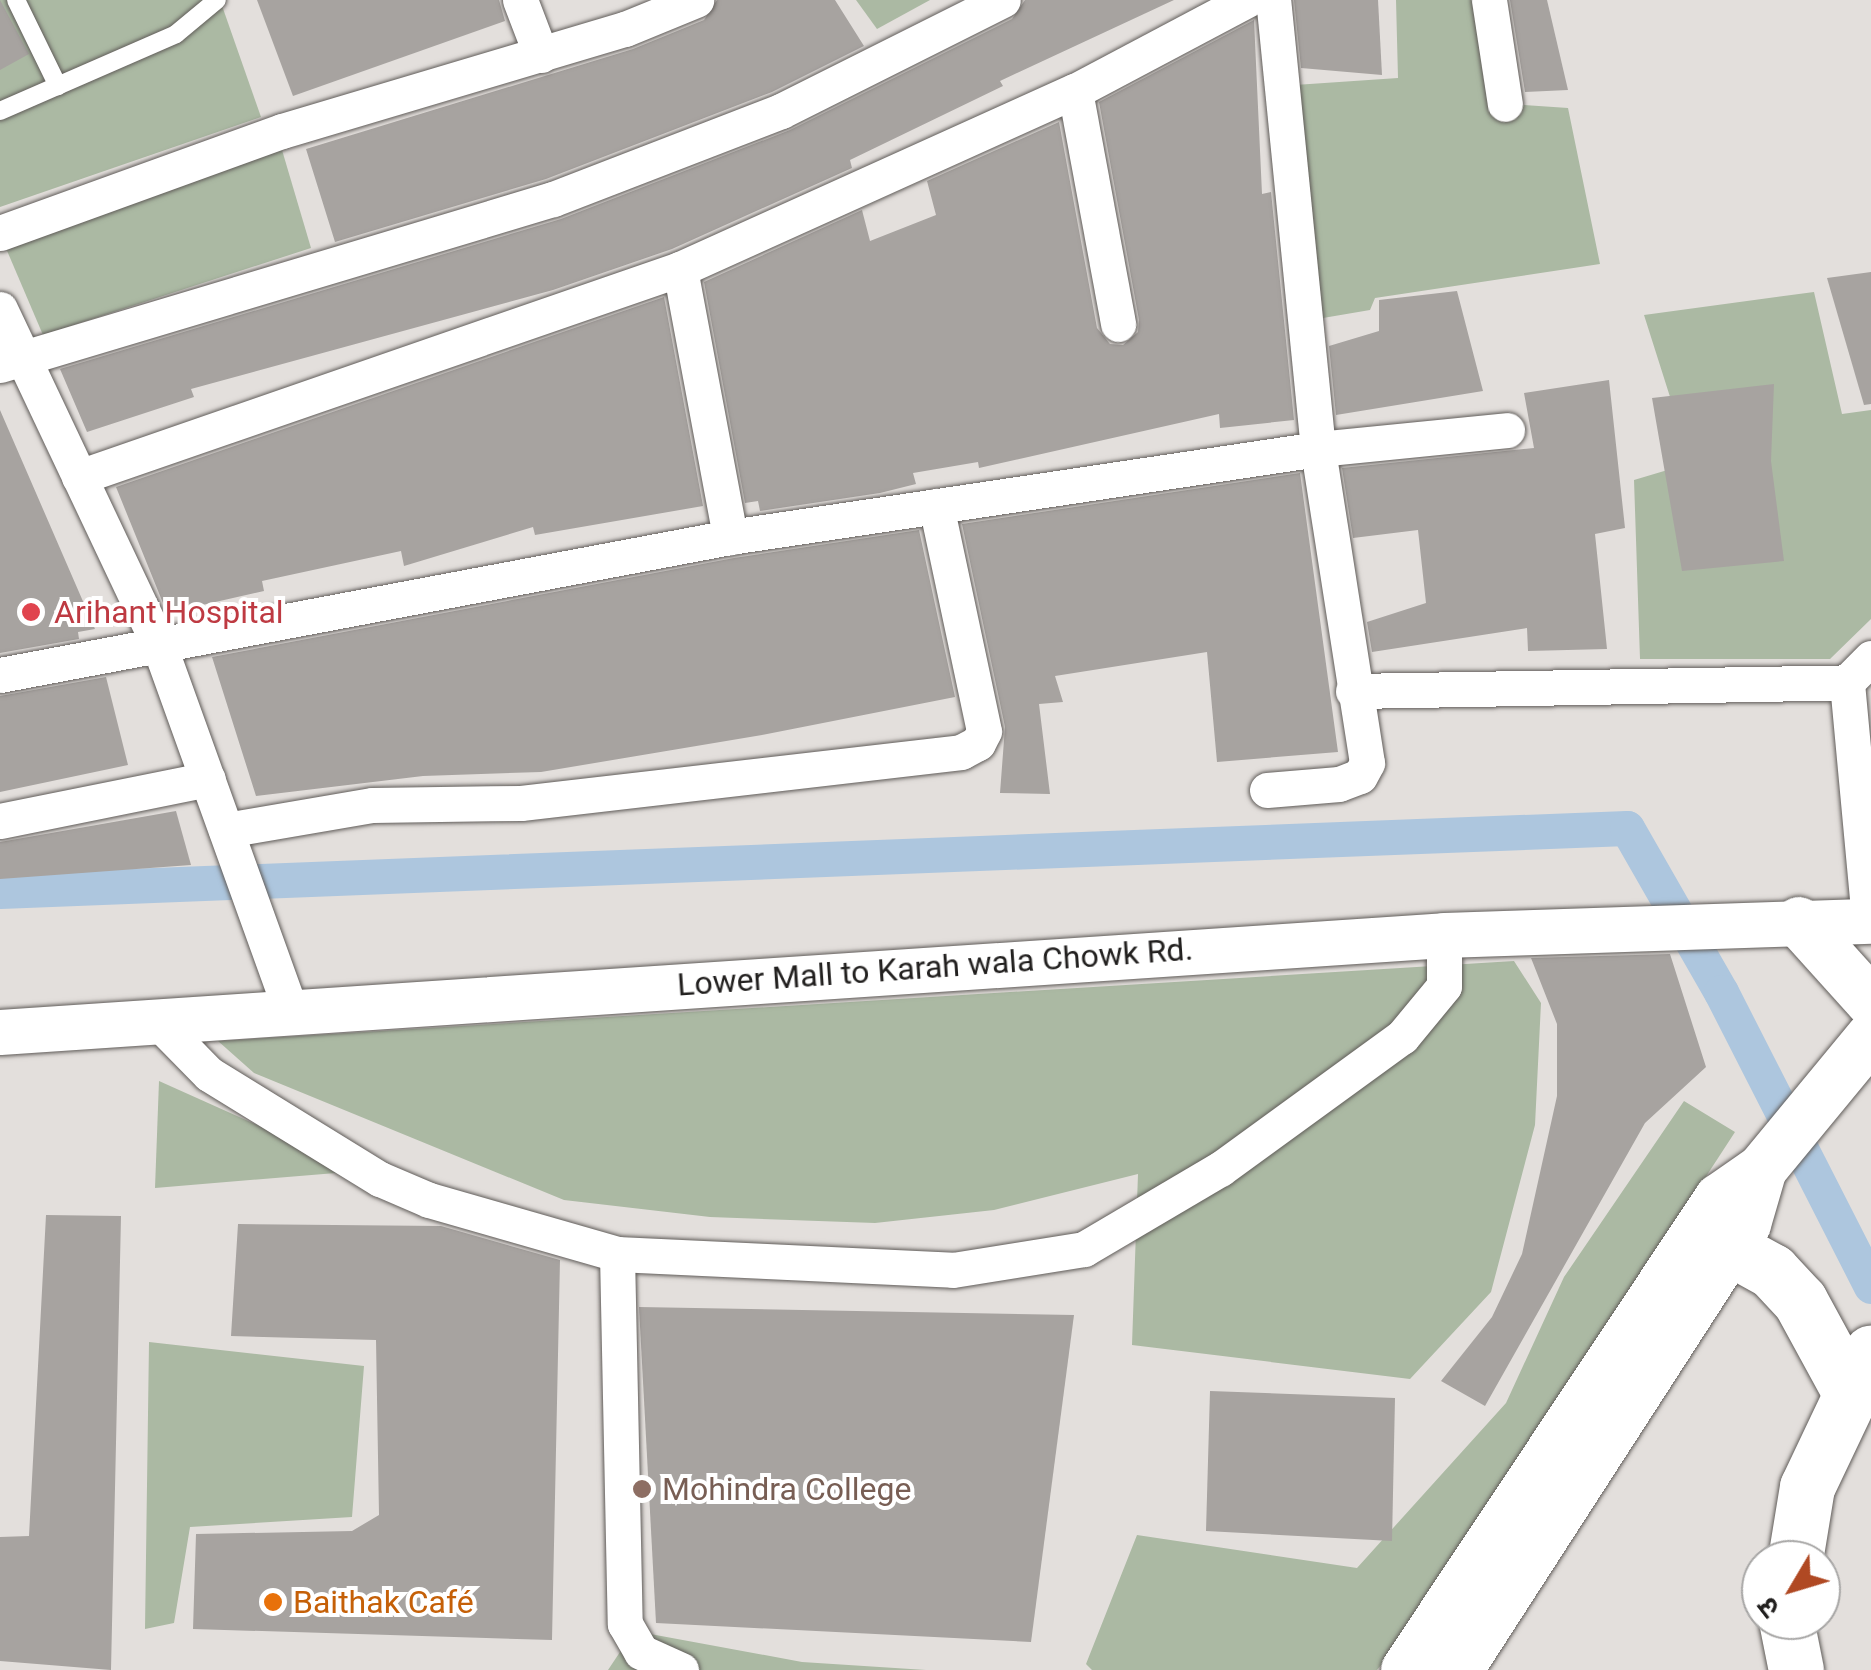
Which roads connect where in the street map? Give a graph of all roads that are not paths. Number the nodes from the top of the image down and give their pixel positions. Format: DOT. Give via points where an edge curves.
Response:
graph roads {
  1 [pos="16,0"];
  2 [pos="217,0"];
  3 [pos="520,0"];
  4 [pos="696,0"];
  5 [pos="1003,0"];
  6 [pos="1247,0"];
  7 [pos="1273,0"];
  8 [pos="1490,0"];
  9 [pos="541,56"];
  10 [pos="58,86"];
  11 [pos="1075,91"];
  12 [pos="1505,104"];
  13 [pos="0,111"];
  14 [pos="0,233"];
  15 [pos="680,269"];
  16 [pos="0,310"];
  17 [pos="1118,324"];
  18 [pos="11,360"];
  19 [pos="1507,430"];
  20 [pos="1318,449"];
  21 [pos="78,477"];
  22 [pos="936,506"];
  23 [pos="730,537"];
  24 [pos="158,645"];
  25 [pos="1859,670"];
  26 [pos="0,675"];
  27 [pos="1353,691"];
  28 [pos="208,779"];
  29 [pos="1267,790"];
  30 [pos="0,821"];
  31 [pos="226,830"];
  32 [pos="1870,920"];
  33 [pos="1799,922"];
  34 [pos="1444,935"];
  35 [pos="1871,1002"];
  36 [pos="290,1008"];
  37 [pos="155,1019"];
  38 [pos="0,1032"];
  39 [pos="1871,1037"];
  40 [pos="1766,1164"];
  41 [pos="1730,1248"];
  42 [pos="617,1254"];
  43 [pos="1861,1369"];
  44 [pos="1798,1540"];
  45 [pos="1790,1640"];
  46 [pos="681,1670"];
  47 [pos="1406,1670"];
  48 [pos="1458,1670"];
  49 [pos="1796,1670"];
  1 -- 10 [label="lane"];
  2 -- 10 [label="lane" via="176,34"];
  3 -- 9 [label="street"];
  4 -- 9 [label="street"];
  5 -- 18 [label="street" via="781,111 553,198"];
  6 -- 11 [label="street"];
  7 -- 20 [label="street"];
  8 -- 12 [label="street"];
  9 -- 14 [label="street" via="282,131"];
  10 -- 13 [label="lane"];
  11 -- 15 [label="street"];
  11 -- 17 [label="street"];
  15 -- 21 [label="street"];
  15 -- 23 [label="street"];
  16 -- 18 [label="street"];
  18 -- 21 [label="street"];
  19 -- 20 [label="street"];
  20 -- 22 [label="street"];
  20 -- 27 [label="street"];
  21 -- 24 [label="street"];
  22 -- 23 [label="street"];
  22 -- 31 [label="street" via="984,731 961,752 521,802 372,805"];
  23 -- 24 [label="street"];
  24 -- 26 [label="street"];
  24 -- 28 [label="street"];
  25 -- 27 [label="street"];
  25 -- 32 [label="street"];
  27 -- 29 [label="street" via="1366,771 1339,784"];
  28 -- 30 [label="street"];
  28 -- 31 [label="street"];
  31 -- 36 [label="street"];
  32 -- 33 [label="street, Lower Mall to Karah wala Chowk Rd."];
  33 -- 34 [label="street, Lower Mall to Karah wala Chowk Rd."];
  33 -- 35 [label="main road"];
  34 -- 36 [label="street, Lower Mall to Karah wala Chowk Rd."];
  34 -- 42 [label="street" via="1444,986 1402,1037 1220,1169 1084,1249 953,1270"];
  36 -- 37 [label="street, Lower Mall to Karah wala Chowk Rd."];
  37 -- 38 [label="street, Lower Mall to Karah wala Chowk Rd."];
  37 -- 42 [label="street" via="209,1074 380,1178 430,1200"];
  39 -- 40 [label="main road"];
  40 -- 41 [label="main road" via="1746,1224"];
  40 -- 47 [label="main road" via="1720,1199"];
  41 -- 43 [label="main road" via="1772,1270"];
  41 -- 48 [label="main road"];
  42 -- 46 [label="street" via="625,1624 641,1652"];
  43 -- 44 [label="main road" via="1807,1487"];
  45 -- 49 [label="main road"];
}
